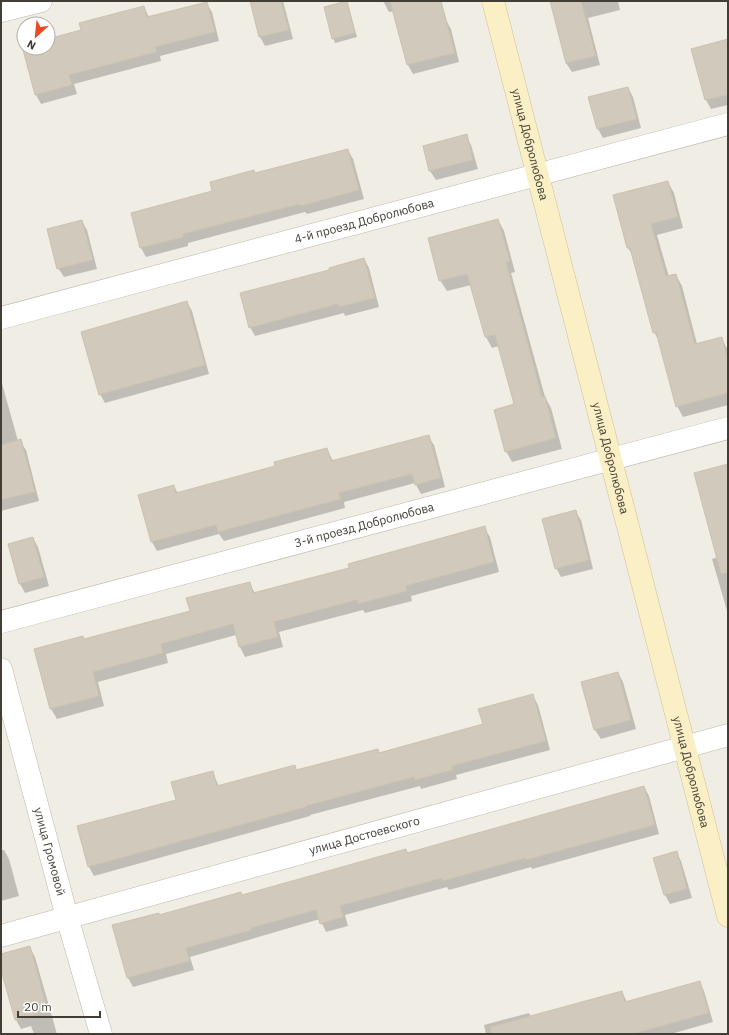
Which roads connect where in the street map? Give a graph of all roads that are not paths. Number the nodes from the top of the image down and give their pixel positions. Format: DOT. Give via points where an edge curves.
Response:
graph roads {
  1 [pos="41,1"];
  2 [pos="493,1"];
  3 [pos="1,11"];
  4 [pos="728,124"];
  5 [pos="537,174"];
  6 [pos="1,318"];
  7 [pos="728,428"];
  8 [pos="611,460"];
  9 [pos="1,622"];
  10 [pos="1,669"];
  11 [pos="728,735"];
  12 [pos="685,747"];
  13 [pos="728,916"];
  14 [pos="67,917"];
  15 [pos="1,936"];
  16 [pos="101,1034"];
  1 -- 3 [label="street"];
  2 -- 5 [label="street, улица Добролюбова"];
  4 -- 5 [label="street, 4-й проезд Добролюбова"];
  5 -- 6 [label="street, 4-й проезд Добролюбова"];
  5 -- 8 [label="street, улица Добролюбова"];
  7 -- 8 [label="street, 3-й проезд Добролюбова"];
  8 -- 9 [label="street, 3-й проезд Добролюбова"];
  8 -- 12 [label="street, улица Добролюбова"];
  10 -- 14 [label="street, улица Громовой"];
  11 -- 12 [label="street, улица Достоевского"];
  12 -- 13 [label="street, улица Добролюбова"];
  12 -- 14 [label="street, улица Достоевского"];
  14 -- 15 [label="street, улица Достоевского"];
  14 -- 16 [label="street, улица Громовой"];
}
